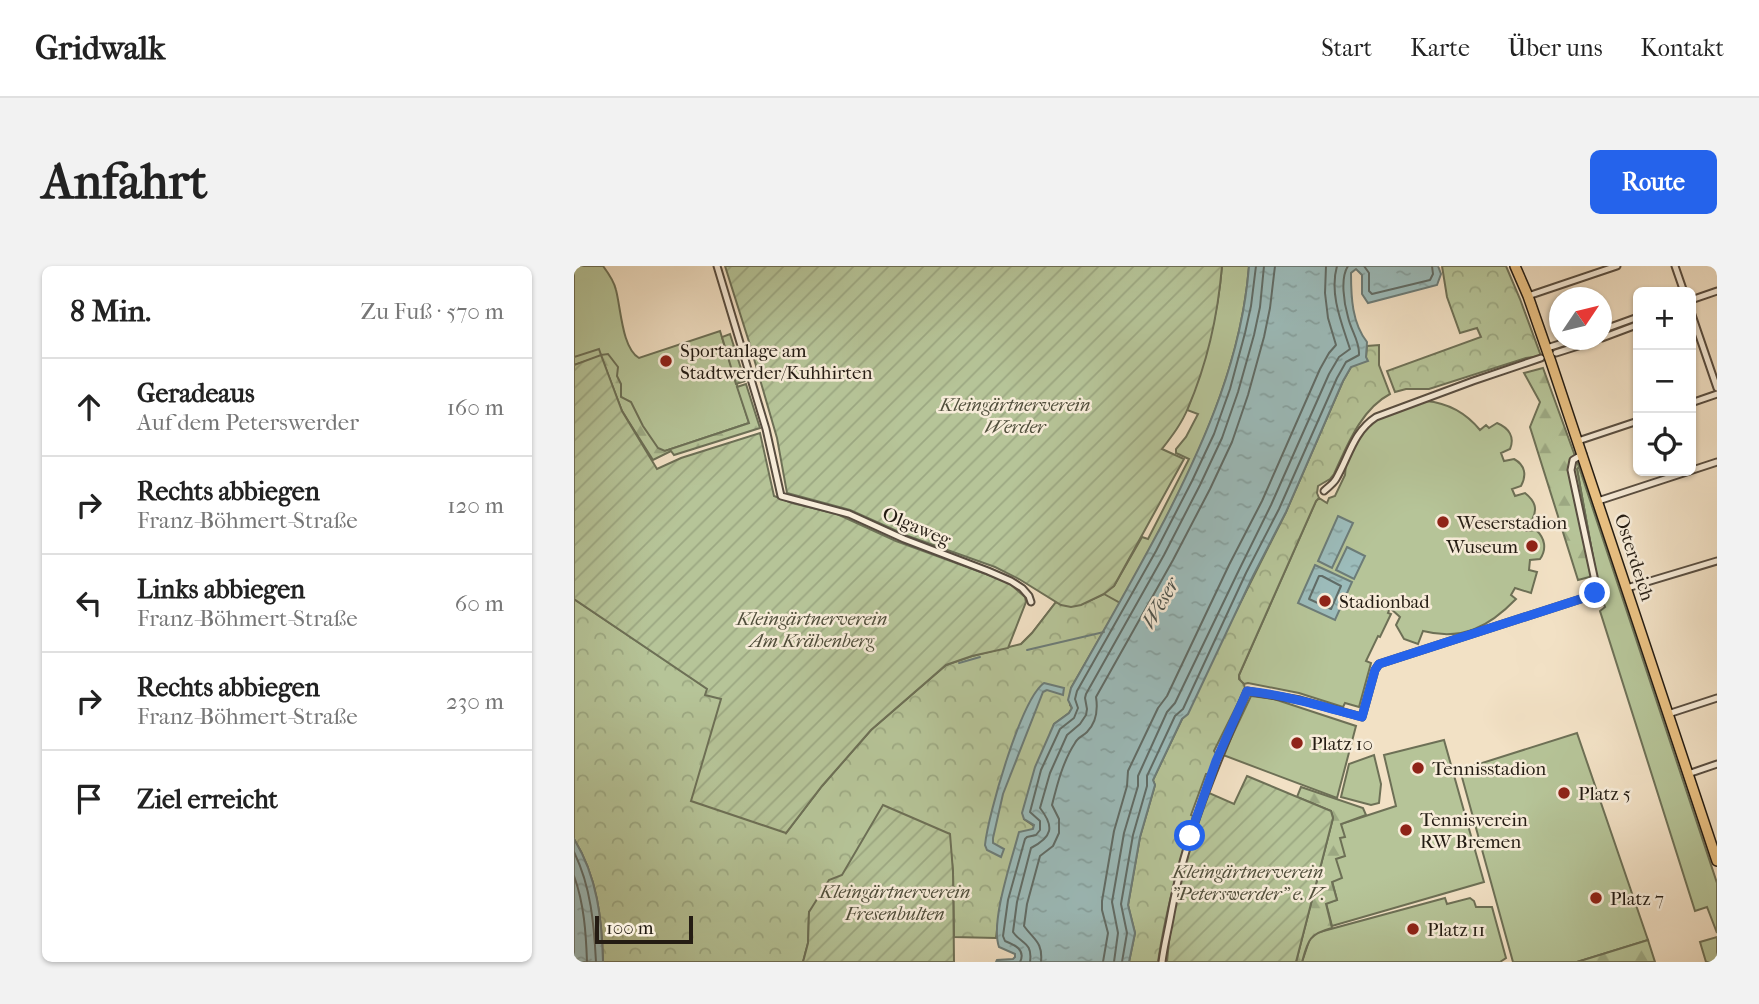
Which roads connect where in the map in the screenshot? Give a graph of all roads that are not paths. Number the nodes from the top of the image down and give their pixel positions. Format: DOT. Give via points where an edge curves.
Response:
graph roads {
  1 [pos="717,266"];
  2 [pos="1515,266"];
  3 [pos="1617,266"];
  4 [pos="1675,266"];
  5 [pos="1682,287"];
  6 [pos="1717,291"];
  7 [pos="1528,296"];
  8 [pos="1696,298"];
  9 [pos="1633,320"];
  10 [pos="1633,326"];
  11 [pos="1612,327"];
  12 [pos="1696,327"];
  13 [pos="1612,334"];
  14 [pos="1547,348"];
  15 [pos="1567,350"];
  16 [pos="1556,354"];
  17 [pos="1541,358"];
  18 [pos="1717,388"];
  19 [pos="1717,394"];
  20 [pos="1696,401"];
  21 [pos="1633,423"];
  22 [pos="1578,441"];
  23 [pos="1583,454"];
  24 [pos="1717,463"];
  25 [pos="1324,491"];
  26 [pos="1598,501"];
  27 [pos="1717,561"];
  28 [pos="1627,588"];
  29 [pos="1031,602"];
  30 [pos="1717,698"];
  31 [pos="1668,714"];
  32 [pos="1717,764"];
  33 [pos="1688,774"];
  34 [pos="1712,832"];
  35 [pos="1717,861"];
  36 [pos="1163,962"];
  1 -- 29 [label="street, Olgaweg" via="770,442 781,496 849,514 988,571 1011,581"];
  2 -- 7 [label="main road, Osterdeich"];
  3 -- 7 [label="street"];
  4 -- 5 [label="street"];
  6 -- 8 [label="street"];
  7 -- 14 [label="main road, Osterdeich"];
  9 -- 11 [label="street"];
  10 -- 13 [label="street"];
  12 -- 18 [label="street"];
  14 -- 22 [label="main road, Osterdeich"];
  15 -- 16 [label="street"];
  17 -- 25 [label="street" via="1376,417 1358,433 1335,481"];
  19 -- 20 [label="street"];
  21 -- 22 [label="street"];
  22 -- 23 [label="main road, Osterdeich"];
  23 -- 26 [label="main road, Osterdeich"];
  23 -- 36 [label="street" via="1573,460 1571,470 1595,581 1593,595 1379,664 1362,717 1247,691 1190,836"];
  24 -- 26 [label="street"];
  26 -- 28 [label="main road, Osterdeich"];
  27 -- 28 [label="street"];
  28 -- 31 [label="main road, Osterdeich"];
  30 -- 31 [label="street"];
  31 -- 33 [label="main road, Osterdeich"];
  32 -- 33 [label="street"];
  33 -- 34 [label="main road, Osterdeich"];
  34 -- 35 [label="main road, Osterdeich"];
}
